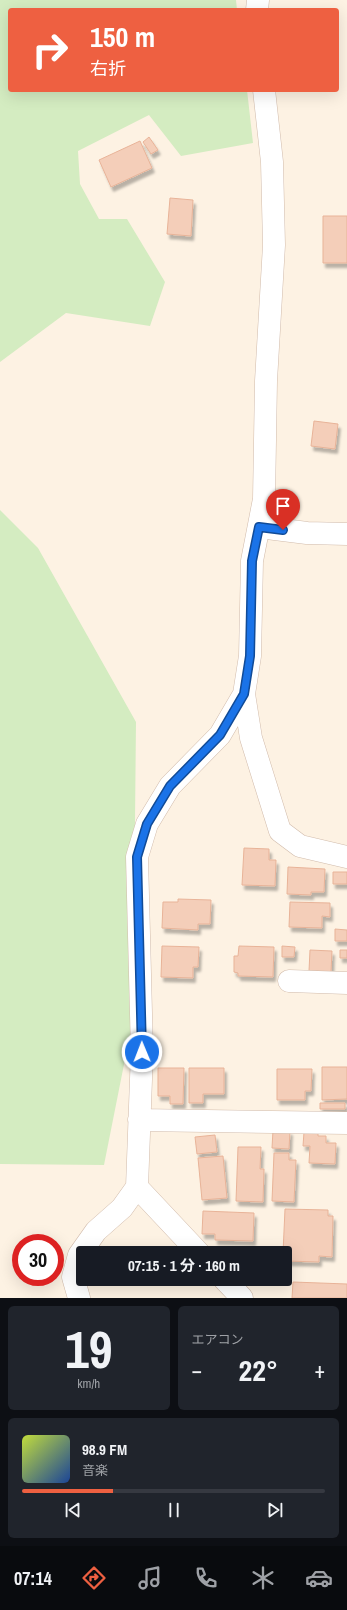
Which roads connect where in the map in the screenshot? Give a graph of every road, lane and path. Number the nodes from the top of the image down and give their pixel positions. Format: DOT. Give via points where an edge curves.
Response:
graph roads {
  1 [pos="264,92"];
  2 [pos="259,527"];
  3 [pos="347,534"];
  4 [pos="244,694"];
  5 [pos="347,857"];
  6 [pos="289,981"];
  7 [pos="347,983"];
  8 [pos="139,1120"];
  9 [pos="347,1123"];
  10 [pos="136,1187"];
  11 [pos="192,1246"];
  12 [pos="231,1286"];
  13 [pos="79,1298"];
  14 [pos="242,1298"];
  1 -- 2 [label="street" via="272,162 274,245 266,381 264,499"];
  2 -- 3 [label="street" via="307,533"];
  2 -- 4 [label="street" via="252,561 250,656"];
  4 -- 5 [label="street" via="251,738 280,831 300,846"];
  4 -- 8 [label="street" via="220,735 170,786 147,824 137,857 142,1052"];
  6 -- 7 [label="street"];
  8 -- 9 [label="street"];
  8 -- 10 [label="street"];
  10 -- 11 [label="street"];
  10 -- 13 [label="street" via="122,1208 96,1231 79,1254 73,1277"];
  12 -- 14 [label="street"];
}
